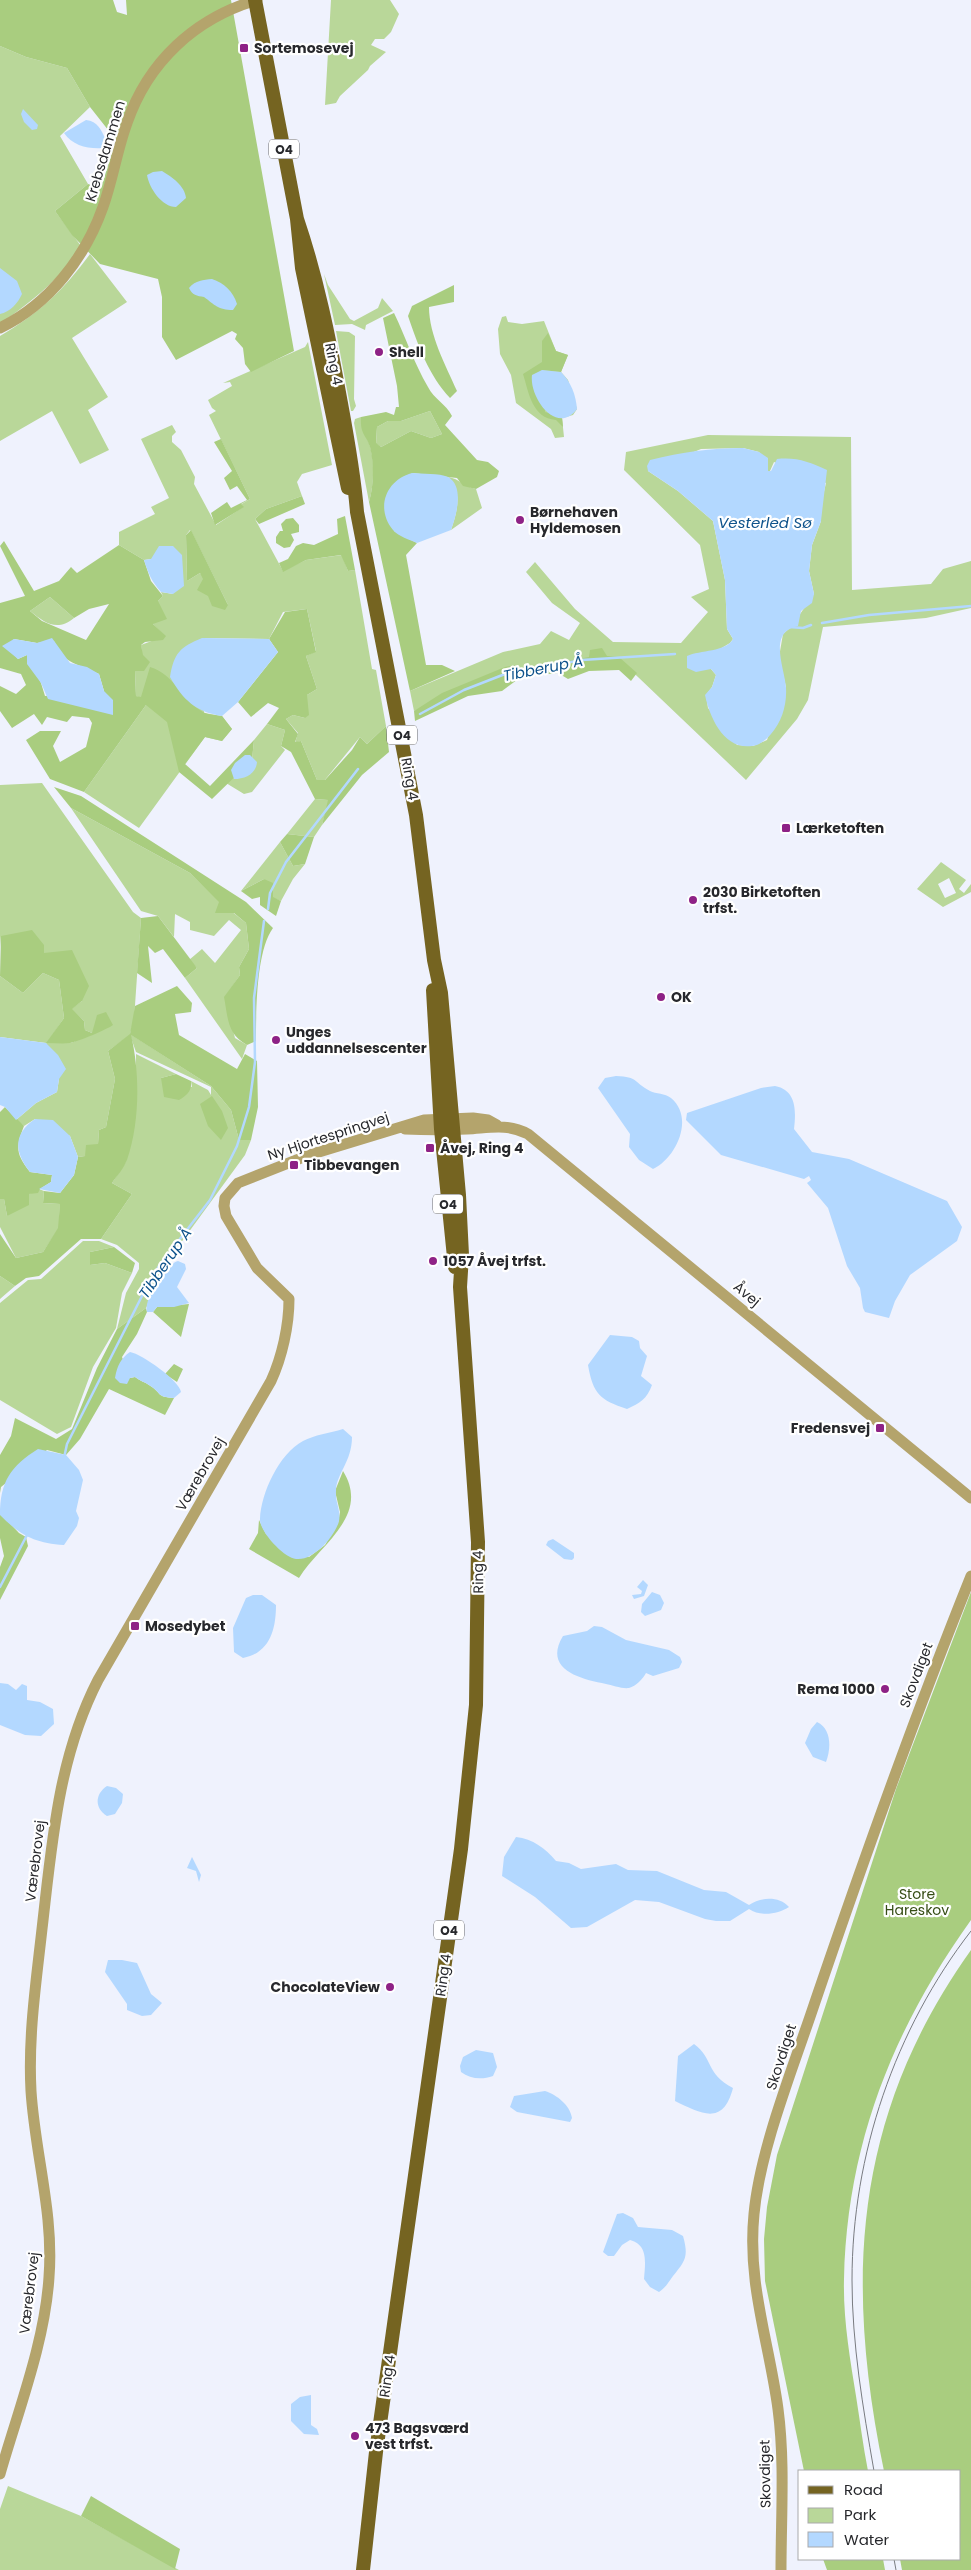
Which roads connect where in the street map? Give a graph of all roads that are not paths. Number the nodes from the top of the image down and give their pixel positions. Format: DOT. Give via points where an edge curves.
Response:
graph roads {
  1 [pos="256,0"];
  2 [pos="0,328"];
  3 [pos="447,1124"];
  4 [pos="289,1299"];
  5 [pos="971,1498"];
  6 [pos="971,1576"];
  7 [pos="0,2474"];
  8 [pos="363,2570"];
  9 [pos="782,2570"];
  1 -- 2 [label="street, Krebsdammen" via="204,22 167,53 146,82 127,123 104,206 91,237 61,281 38,304"];
  1 -- 3 [label="main road, Ring 4 / O4" via="297,219 326,321 355,476 357,512 416,815 434,960 433,995"];
  3 -- 4 [label="street, Ny Hjortespringvej" via="424,1120 309,1155 238,1183 226,1198 226,1216 257,1268"];
  3 -- 5 [label="street, Åvej" via="520,1129 538,1141"];
  3 -- 8 [label="main road, Ring 4 / O4" via="462,1255 460,1287 478,1542 476,1706 462,1840 376,2452"];
  4 -- 7 [label="street, Værebrovej" via="279,1361 271,1381 98,1680 79,1720 62,1775 48,1871 30,2057 31,2094 50,2231 49,2278 40,2334"];
  6 -- 9 [label="street, Skovdiget" via="896,1768 848,1906 771,2137 754,2212 754,2282 778,2414"];
}
